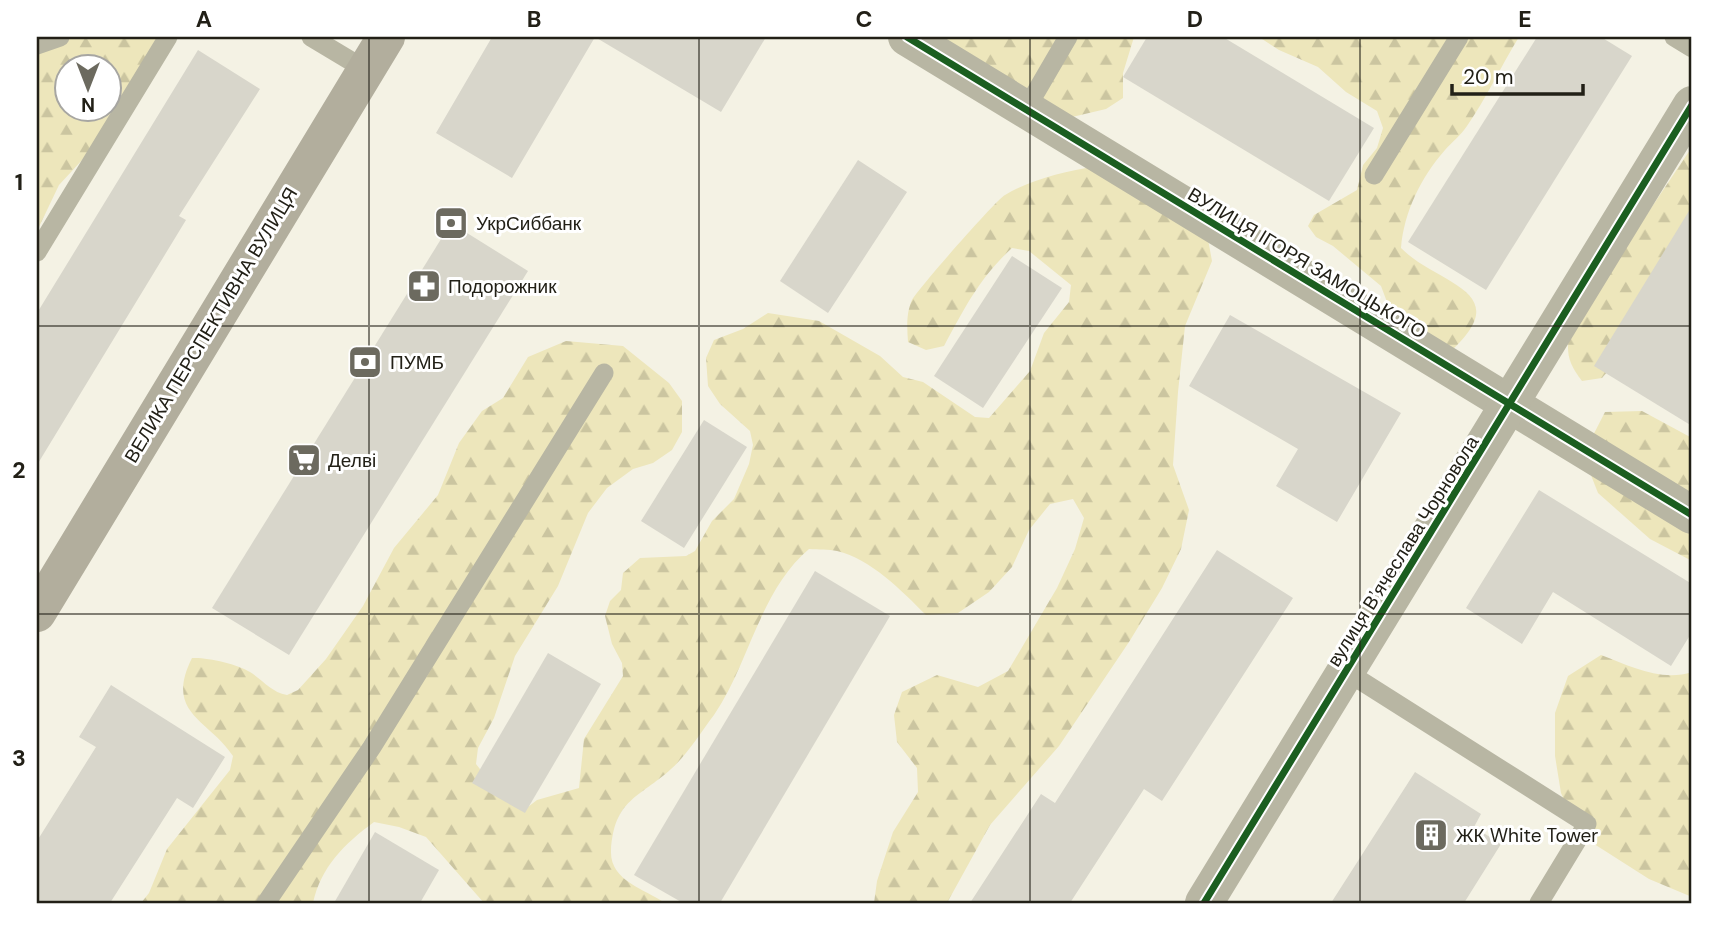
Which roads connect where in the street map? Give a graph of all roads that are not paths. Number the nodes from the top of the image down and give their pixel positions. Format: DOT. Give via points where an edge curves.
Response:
graph roads {
  1 [pos="60,37"];
  2 [pos="168,37"];
  3 [pos="311,37"];
  4 [pos="386,37"];
  5 [pos="906,37"];
  6 [pos="1068,37"];
  7 [pos="1459,37"];
  8 [pos="1674,37"];
  9 [pos="37,44"];
  10 [pos="1692,48"];
  11 [pos="366,70"];
  12 [pos="1692,105"];
  13 [pos="1026,109"];
  14 [pos="1374,175"];
  15 [pos="37,252"];
  16 [pos="604,373"];
  17 [pos="1511,405"];
  18 [pos="1692,515"];
  19 [pos="37,613"];
  20 [pos="1347,672"];
  21 [pos="266,903"];
  22 [pos="1204,903"];
  23 [pos="1539,903"];
  1 -- 9 [label="lane"];
  2 -- 15 [label="lane"];
  3 -- 11 [label="lane"];
  4 -- 11 [label="main road, ВЕЛИКА ПЕРСПЕКТИВНА ВУЛИЦЯ"];
  5 -- 13 [label="street, ВУЛИЦЯ ІГОРЯ ЗАМОЦЬКОГО"];
  6 -- 13 [label="lane"];
  7 -- 14 [label="lane"];
  8 -- 10 [label="lane"];
  11 -- 19 [label="main road, ВЕЛИКА ПЕРСПЕКТИВНА ВУЛИЦЯ"];
  12 -- 17 [label="street, вулиця Вʼячеслава Чорновола"];
  13 -- 17 [label="street, ВУЛИЦЯ ІГОРЯ ЗАМОЦЬКОГО"];
  16 -- 21 [label="lane" via="372,747"];
  17 -- 18 [label="street, ВУЛИЦЯ ІГОРЯ ЗАМОЦЬКОГО"];
  17 -- 20 [label="street, вулиця Вʼячеслава Чорновола"];
  20 -- 22 [label="street, вулиця Вʼячеслава Чорновола"];
  20 -- 23 [label="lane" via="1587,824"];
}
